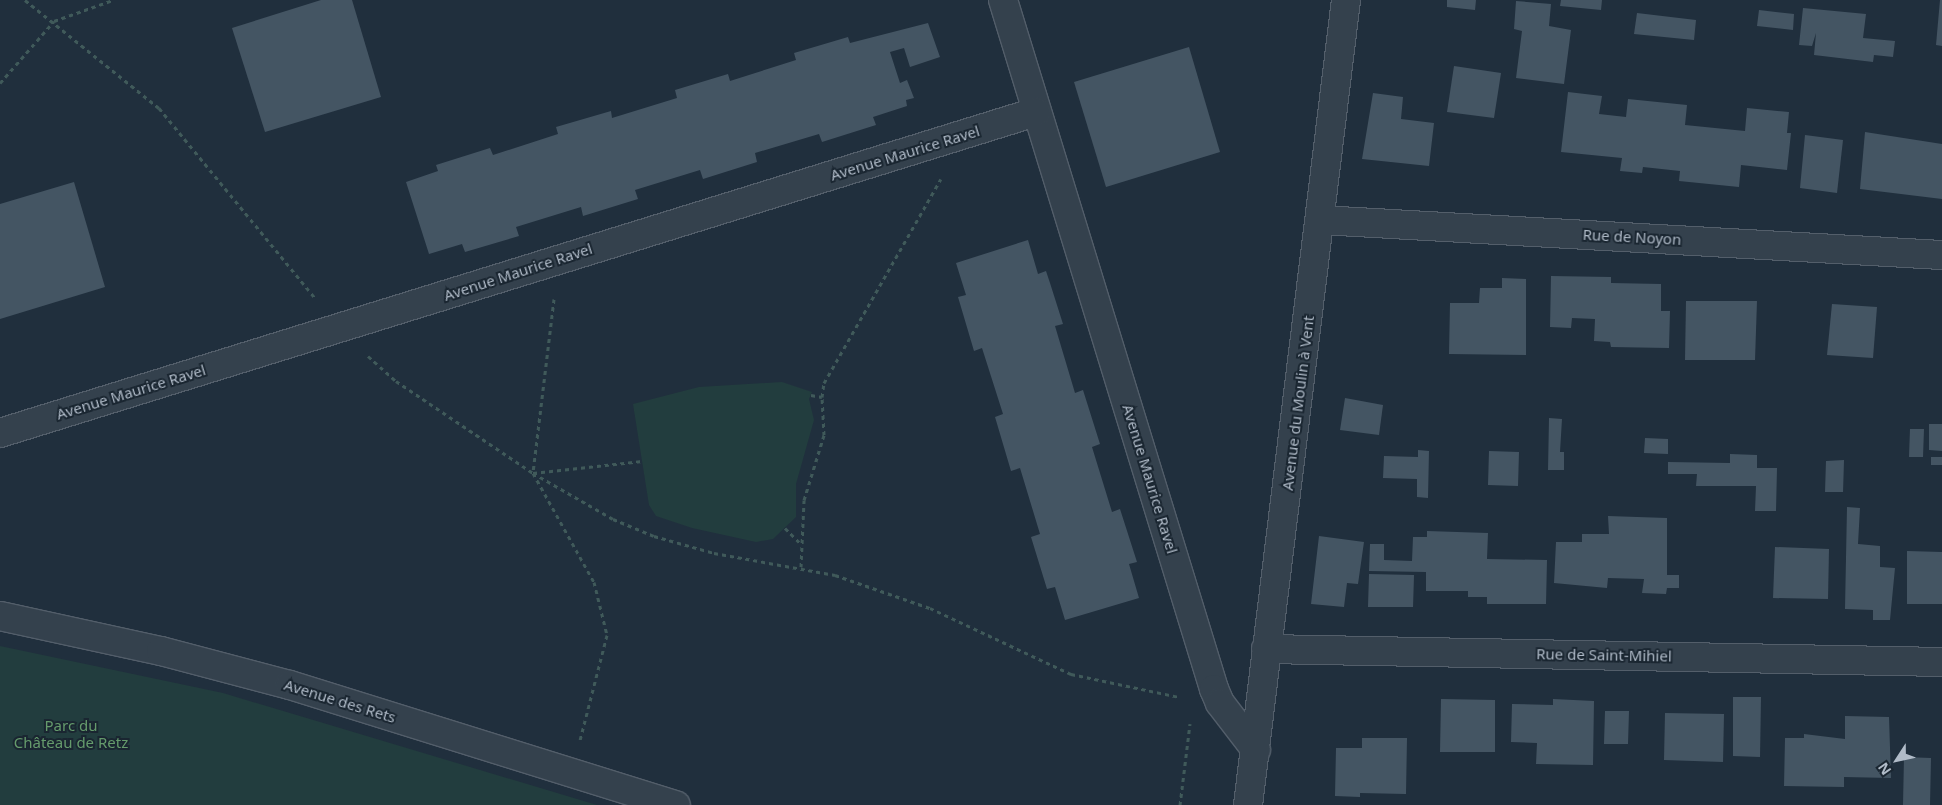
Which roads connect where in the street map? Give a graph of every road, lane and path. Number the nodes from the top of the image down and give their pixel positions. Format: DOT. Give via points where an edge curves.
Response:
graph roads {
  1 [pos="25,0"];
  2 [pos="113,0"];
  3 [pos="1003,0"];
  4 [pos="1346,0"];
  5 [pos="54,21"];
  6 [pos="0,83"];
  7 [pos="1036,112"];
  8 [pos="966,134"];
  9 [pos="1321,220"];
  10 [pos="1942,254"];
  11 [pos="559,259"];
  12 [pos="340,329"];
  13 [pos="811,395"];
  14 [pos="822,397"];
  15 [pos="0,433"];
  16 [pos="642,461"];
  17 [pos="533,473"];
  18 [pos="785,528"];
  19 [pos="801,544"];
  20 [pos="801,567"];
  21 [pos="0,616"];
  22 [pos="1266,649"];
  23 [pos="1942,662"];
  24 [pos="1204,694"];
  25 [pos="1256,750"];
  26 [pos="570,772"];
  27 [pos="676,805"];
  28 [pos="1180,805"];
  29 [pos="1248,805"];
  1 -- 5 [label="path"];
  2 -- 5 [label="path"];
  3 -- 7 [label="street, Avenue Maurice Ravel"];
  4 -- 9 [label="street, Avenue du Moulin à Vent"];
  5 -- 6 [label="path"];
  5 -- 12 [label="path" via="159,108"];
  7 -- 8 [label="street, Avenue Maurice Ravel"];
  7 -- 24 [label="street, Avenue Maurice Ravel"];
  8 -- 11 [label="street, Avenue Maurice Ravel"];
  8 -- 14 [label="path" via="824,383"];
  9 -- 10 [label="street, Rue de Noyon"];
  9 -- 22 [label="street, Avenue du Moulin à Vent"];
  11 -- 12 [label="street, Avenue Maurice Ravel"];
  11 -- 17 [label="path"];
  12 -- 15 [label="street, Avenue Maurice Ravel"];
  12 -- 17 [label="path" via="396,381"];
  13 -- 14 [label="path"];
  14 -- 19 [label="path" via="824,435 804,500"];
  16 -- 17 [label="path"];
  17 -- 20 [label="path" via="613,519 654,536 714,553"];
  17 -- 26 [label="path" via="594,582 607,635"];
  18 -- 19 [label="path"];
  19 -- 20 [label="path"];
  20 -- 24 [label="path" via="930,608 1071,674"];
  21 -- 26 [label="street, Avenue des Rets" via="161,651 290,686"];
  22 -- 23 [label="street, Rue de Saint-Mihiel"];
  22 -- 25 [label="street, Avenue du Moulin à Vent"];
  24 -- 25 [label="street, Avenue Maurice Ravel" via="1220,703"];
  24 -- 28 [label="path"];
  25 -- 29 [label="street, Avenue du Moulin à Vent"];
  26 -- 27 [label="street, Avenue des Rets"];
}
